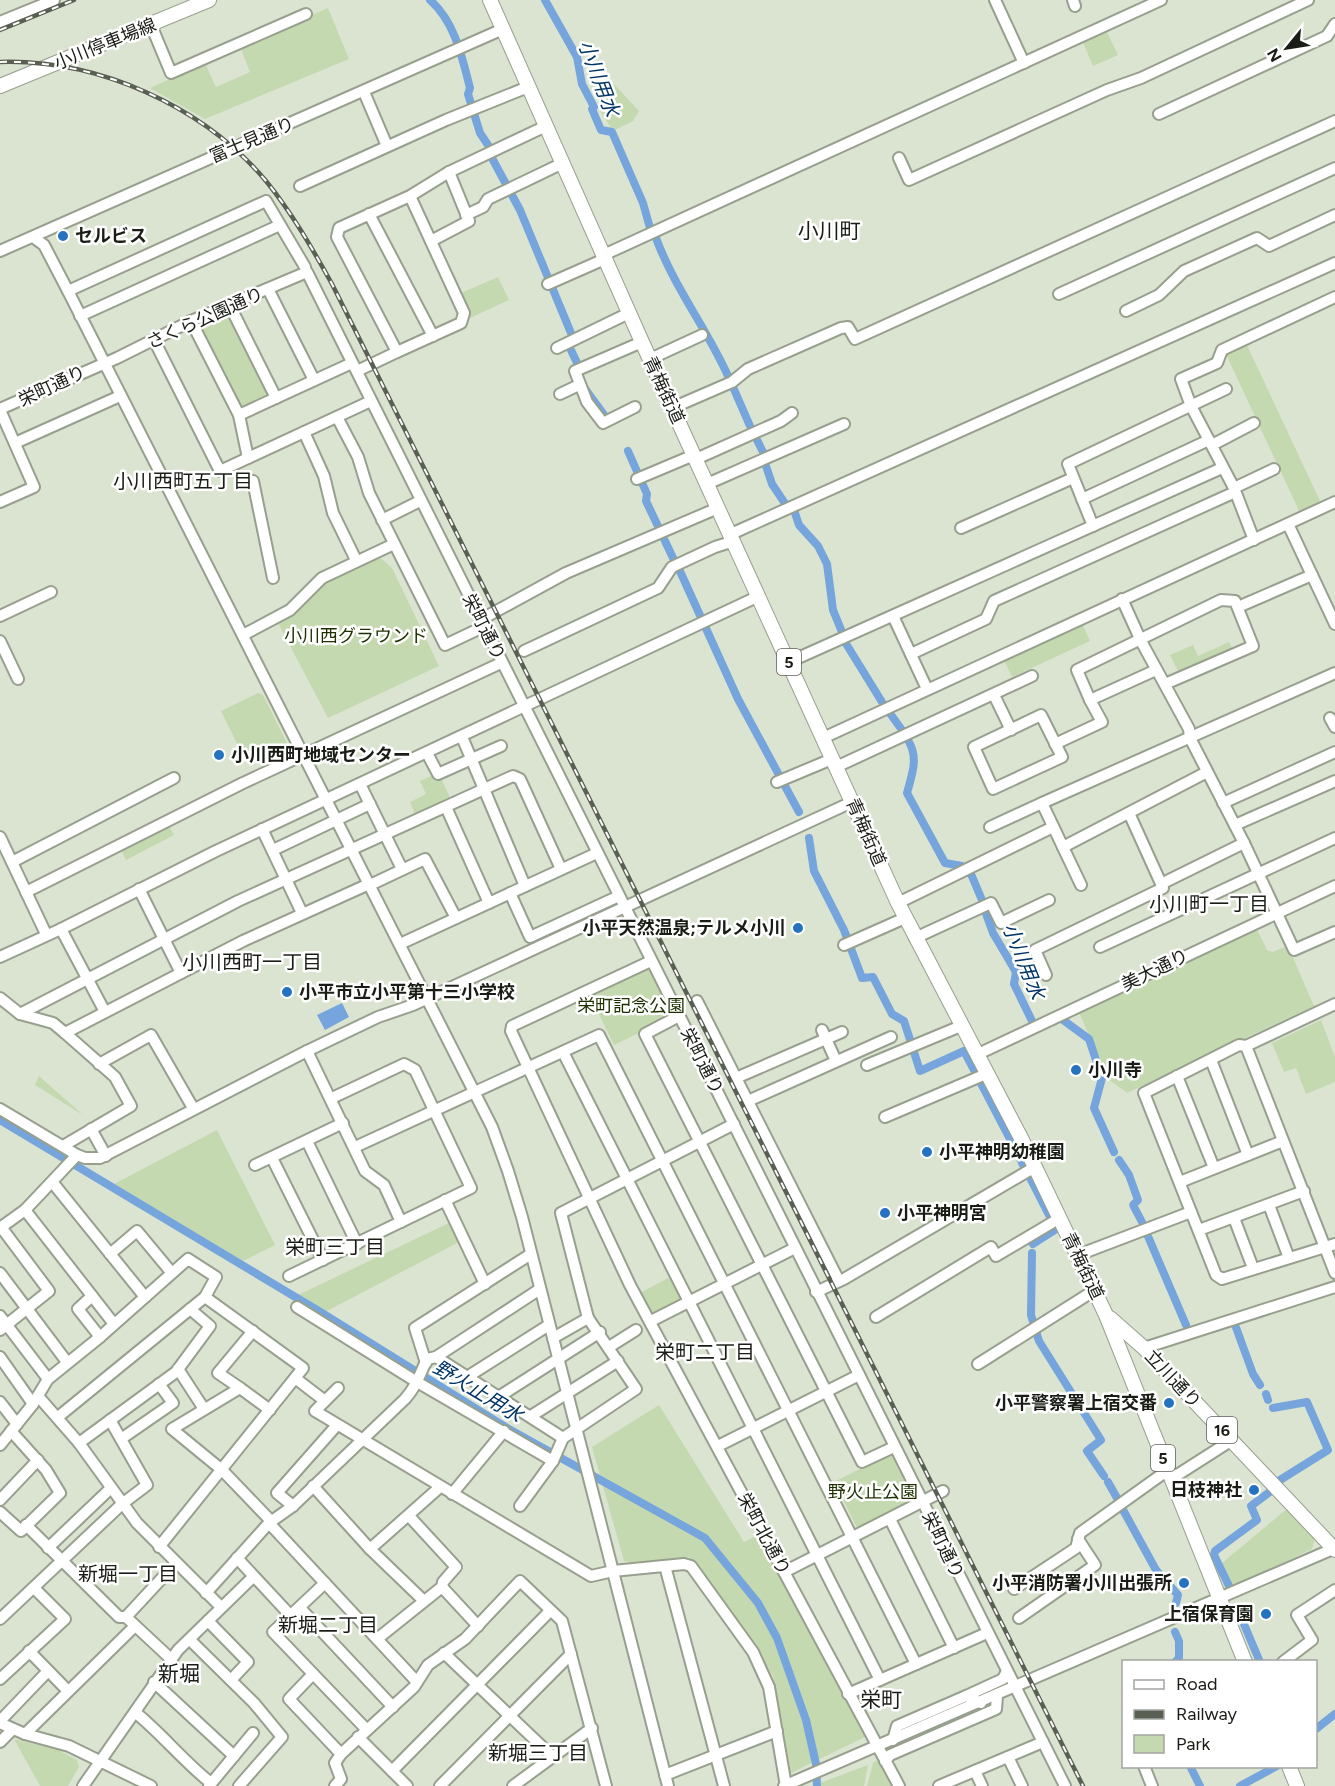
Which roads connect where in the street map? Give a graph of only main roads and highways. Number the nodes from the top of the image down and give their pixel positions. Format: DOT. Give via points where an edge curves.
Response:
graph roads {
  1 [pos="209,0"];
  2 [pos="490,0"];
  3 [pos="0,86"];
  4 [pos="1106,1315"];
  5 [pos="1335,1549"];
  6 [pos="1244,1660"];
  7 [pos="1289,1768"];
  8 [pos="1298,1786"];
  1 -- 3 [label="main road, 小川停車場線"];
  2 -- 4 [label="main road, 青梅街道 / 5" via="905,918 976,1055 980,1076 1035,1167"];
  4 -- 5 [label="main road, 立川通り / 16" via="1144,1348"];
  4 -- 6 [label="main road, 青梅街道 / 5"];
  7 -- 8 [label="main road"];
}
